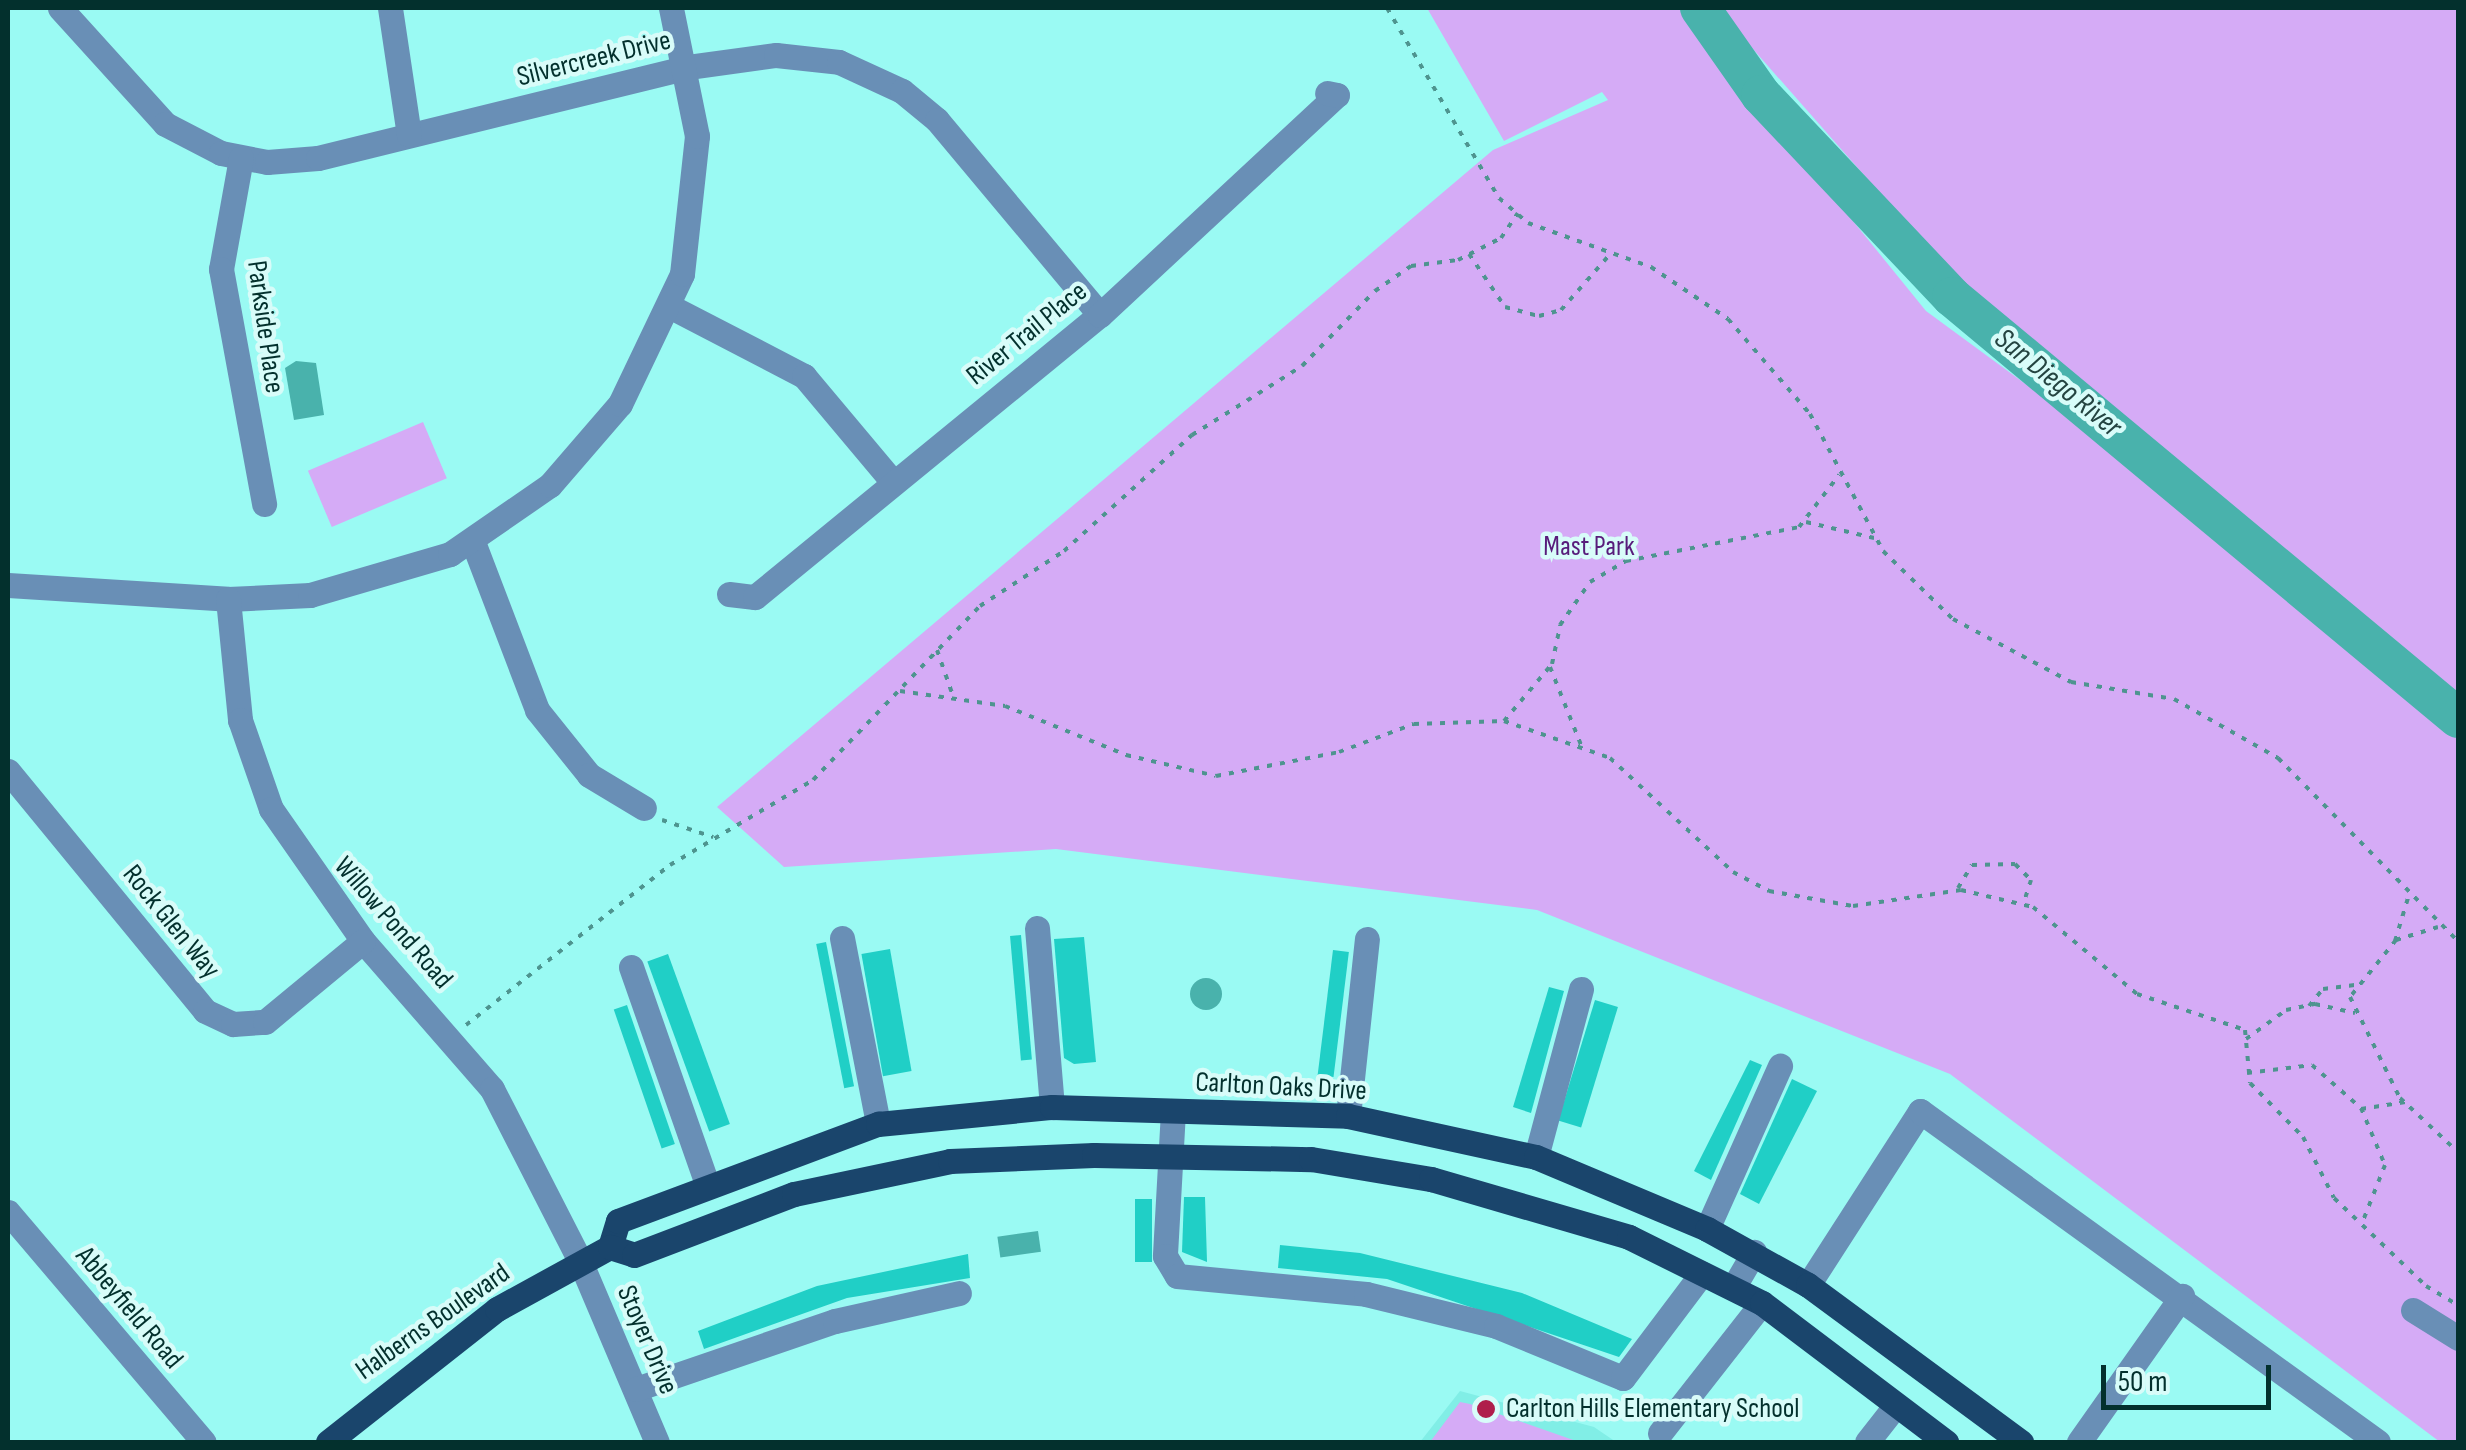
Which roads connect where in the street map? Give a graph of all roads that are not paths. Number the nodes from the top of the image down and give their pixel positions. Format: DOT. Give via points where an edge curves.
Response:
graph roads {
  1 [pos="60,8"];
  2 [pos="390,8"];
  3 [pos="671,8"];
  4 [pos="688,67"];
  5 [pos="1327,93"];
  6 [pos="408,134"];
  7 [pos="241,158"];
  8 [pos="672,307"];
  9 [pos="1100,315"];
  10 [pos="893,482"];
  11 [pos="264,504"];
  12 [pos="473,542"];
  13 [pos="8,584"];
  14 [pos="729,594"];
  15 [pos="228,600"];
  16 [pos="8,771"];
  17 [pos="644,808"];
  18 [pos="1037,928"];
  19 [pos="842,938"];
  20 [pos="1367,939"];
  21 [pos="363,941"];
  22 [pos="631,967"];
  23 [pos="1581,989"];
  24 [pos="1780,1066"];
  25 [pos="1052,1107"];
  26 [pos="1173,1111"];
  27 [pos="1348,1116"];
  28 [pos="878,1124"];
  29 [pos="1170,1156"];
  30 [pos="1536,1157"];
  31 [pos="706,1181"];
  32 [pos="8,1212"];
  33 [pos="1707,1229"];
  34 [pos="610,1247"];
  35 [pos="1754,1252"];
  36 [pos="580,1261"];
  37 [pos="1702,1273"];
  38 [pos="1808,1285"];
  39 [pos="1733,1288"];
  40 [pos="959,1293"];
  41 [pos="2182,1296"];
  42 [pos="1762,1303"];
  43 [pos="2414,1310"];
  44 [pos="2458,1338"];
  45 [pos="636,1389"];
  46 [pos="1896,1405"];
  47 [pos="1660,1433"];
  48 [pos="204,1442"];
  49 [pos="328,1442"];
  50 [pos="657,1442"];
  51 [pos="1867,1442"];
  52 [pos="1946,1442"];
  53 [pos="2021,1442"];
  54 [pos="2079,1442"];
  55 [pos="2378,1442"];
  1 -- 7 [label="street, Silvercreek Drive" via="164,124"];
  2 -- 6 [label="street"];
  3 -- 4 [label="street"];
  4 -- 6 [label="street, Silvercreek Drive"];
  4 -- 8 [label="street" via="696,188"];
  4 -- 9 [label="street, Silvercreek Drive" via="798,55 861,70 902,91"];
  5 -- 9 [label="street, River Trail Place" via="1337,95"];
  6 -- 7 [label="street, Silvercreek Drive" via="318,158"];
  7 -- 11 [label="street, Parkside Place" via="221,269"];
  8 -- 10 [label="street" via="804,376"];
  8 -- 12 [label="street" via="598,434 550,485"];
  9 -- 10 [label="street, River Trail Place"];
  10 -- 14 [label="street, River Trail Place" via="755,596"];
  12 -- 15 [label="street" via="400,574 310,595"];
  12 -- 17 [label="street" via="537,710 589,775"];
  13 -- 15 [label="street"];
  15 -- 21 [label="street, Willow Pond Road" via="234,689 258,780 302,862"];
  16 -- 21 [label="street, Rock Glen Way" via="206,1012 233,1024 265,1022"];
  18 -- 25 [label="street"];
  19 -- 28 [label="street"];
  20 -- 27 [label="street"];
  21 -- 36 [label="street, Willow Pond Road" via="492,1089"];
  22 -- 31 [label="street"];
  23 -- 30 [label="street"];
  24 -- 33 [label="street"];
  25 -- 26 [label="main road, Carlton Oaks Drive"];
  25 -- 28 [label="main road, Carlton Oaks Drive"];
  26 -- 27 [label="main road, Carlton Oaks Drive"];
  26 -- 29 [label="street"];
  27 -- 30 [label="main road, Carlton Oaks Drive"];
  28 -- 31 [label="main road, Carlton Oaks Drive"];
  29 -- 34 [label="main road, Carlton Oaks Drive" via="950,1162 794,1194 634,1255"];
  29 -- 37 [label="main road, Carlton Oaks Drive" via="1310,1159 1432,1180 1629,1237"];
  29 -- 37 [label="street" via="1164,1256 1177,1276 1366,1294 1496,1326 1617,1377 1637,1370"];
  30 -- 33 [label="main road, Carlton Oaks Drive"];
  31 -- 34 [label="main road, Carlton Oaks Drive" via="618,1221"];
  32 -- 48 [label="street, Abbeyfield Road"];
  33 -- 35 [label="main road, Carlton Oaks Drive"];
  34 -- 36 [label="main road, Carlton Oaks Drive"];
  35 -- 38 [label="main road, Carlton Oaks Drive"];
  35 -- 39 [label="street"];
  36 -- 45 [label="street, Stoyer Drive"];
  36 -- 49 [label="main road, Halberns Boulevard" via="399,1379"];
  37 -- 39 [label="main road, Carlton Oaks Drive"];
  38 -- 41 [label="street" via="1920,1111"];
  38 -- 53 [label="main road, Carlton Oaks Drive"];
  39 -- 42 [label="main road, Carlton Oaks Drive"];
  40 -- 45 [label="street" via="835,1321"];
  41 -- 54 [label="street"];
  41 -- 55 [label="street"];
  42 -- 46 [label="main road, Carlton Oaks Drive"];
  42 -- 47 [label="street"];
  43 -- 44 [label="street"];
  45 -- 50 [label="street, Stoyer Drive"];
  46 -- 51 [label="street"];
  46 -- 52 [label="main road, Carlton Oaks Drive"];
}
